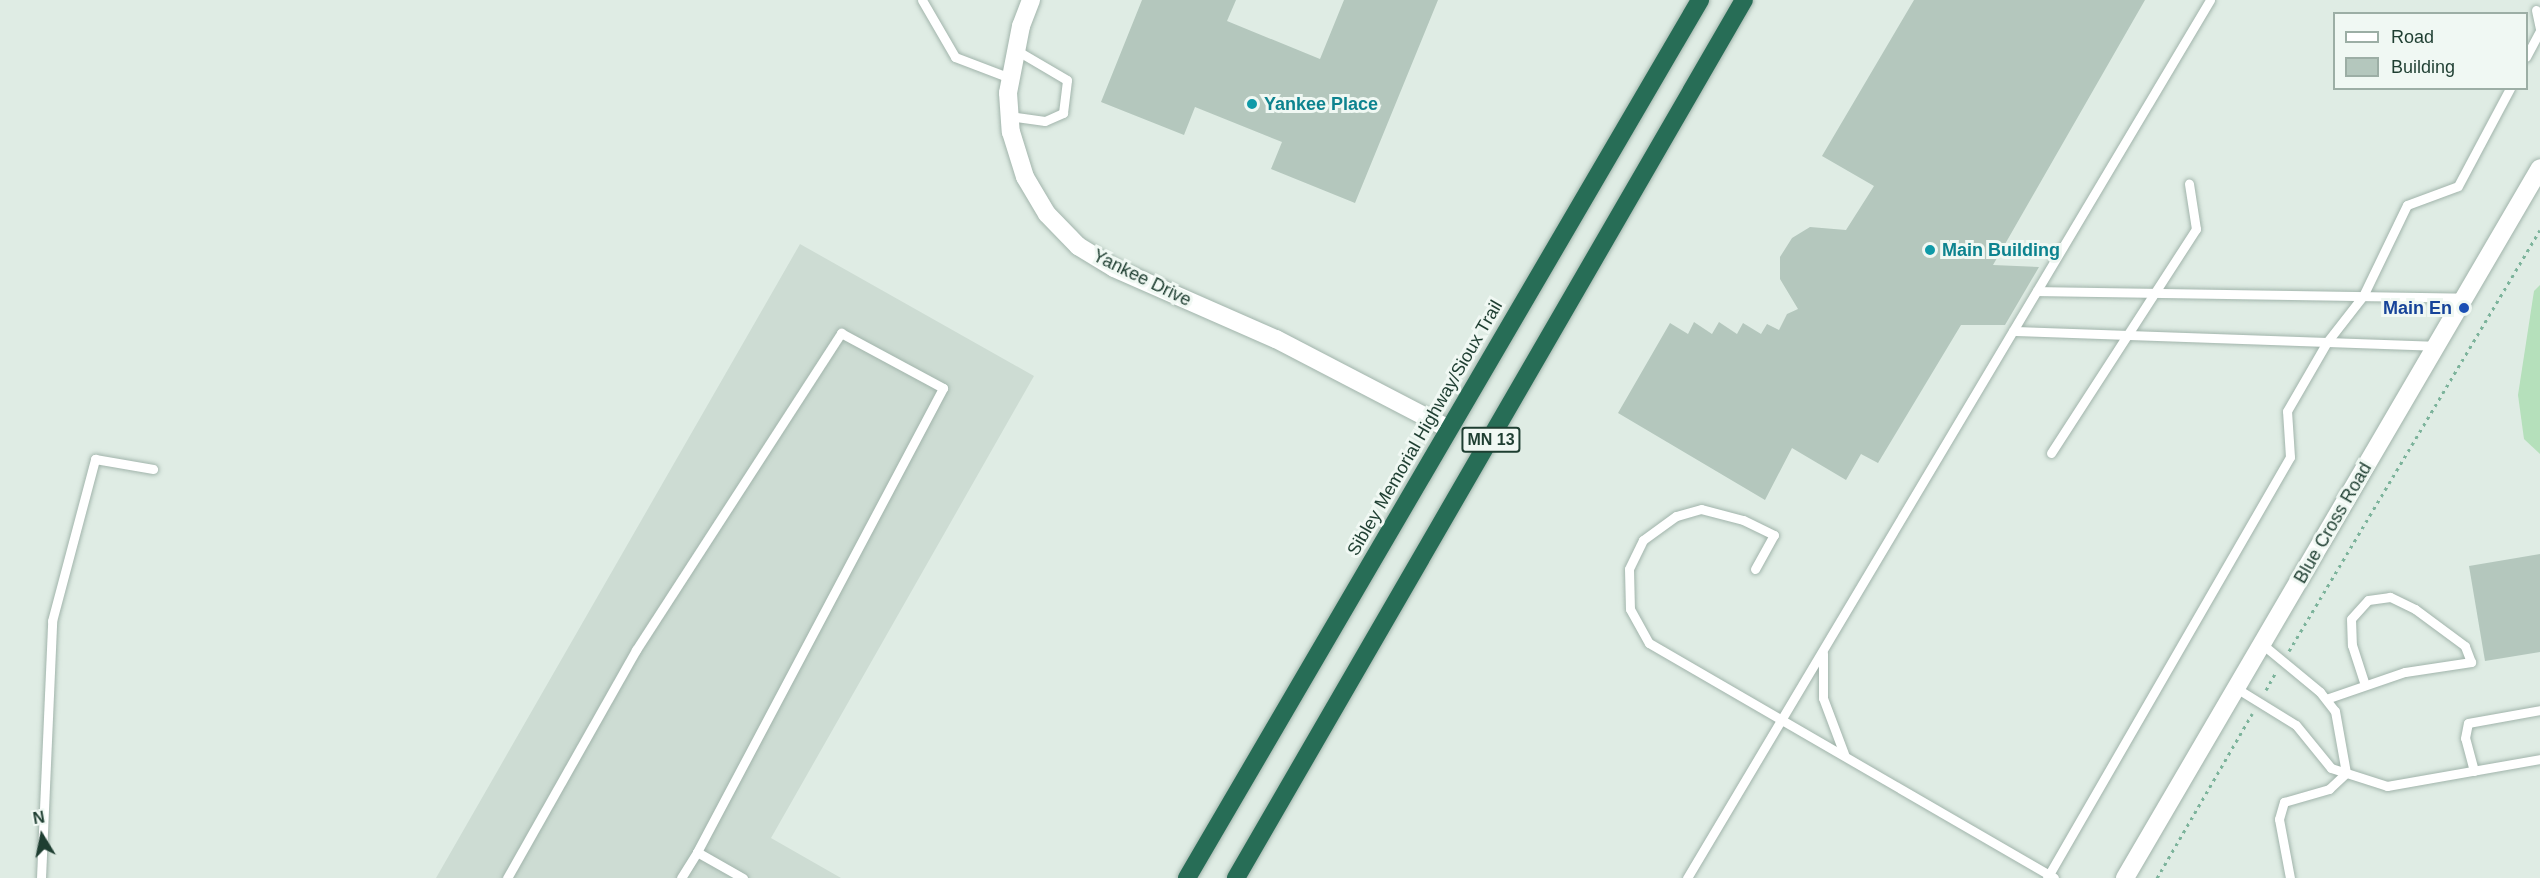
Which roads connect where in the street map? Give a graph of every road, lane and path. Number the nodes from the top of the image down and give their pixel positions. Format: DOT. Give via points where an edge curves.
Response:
graph roads {
  1 [pos="922,0"];
  2 [pos="1031,0"];
  3 [pos="1700,0"];
  4 [pos="1744,0"];
  5 [pos="2210,0"];
  6 [pos="2536,10"];
  7 [pos="2540,30"];
  8 [pos="1016,50"];
  9 [pos="2528,53"];
  10 [pos="1010,78"];
  11 [pos="2509,90"];
  12 [pos="1009,116"];
  13 [pos="2540,168"];
  14 [pos="2189,184"];
  15 [pos="2540,230"];
  16 [pos="2037,291"];
  17 [pos="2153,293"];
  18 [pos="2363,296"];
  19 [pos="2464,298"];
  20 [pos="2013,331"];
  21 [pos="2123,335"];
  22 [pos="2327,342"];
  23 [pos="2436,346"];
  24 [pos="1449,429"];
  25 [pos="2051,453"];
  26 [pos="153,469"];
  27 [pos="1755,569"];
  28 [pos="2262,645"];
  29 [pos="1824,649"];
  30 [pos="2283,662"];
  31 [pos="2364,683"];
  32 [pos="2236,688"];
  33 [pos="2326,699"];
  34 [pos="2259,702"];
  35 [pos="2540,710"];
  36 [pos="1782,718"];
  37 [pos="1844,754"];
  38 [pos="2540,759"];
  39 [pos="2474,771"];
  40 [pos="2346,773"];
  41 [pos="697,852"];
  42 [pos="2050,877"];
  43 [pos="41,878"];
  44 [pos="507,878"];
  45 [pos="681,878"];
  46 [pos="744,878"];
  47 [pos="1187,878"];
  48 [pos="1236,878"];
  49 [pos="1687,878"];
  50 [pos="2125,878"];
  51 [pos="2157,878"];
  52 [pos="2290,878"];
  1 -- 10 [label="lane" via="955,57"];
  2 -- 8 [label="street, Yankee Drive"];
  3 -- 24 [label="highway, Sibley Memorial Highway/Sioux Trail / MN 13"];
  4 -- 48 [label="highway, MN 13"];
  5 -- 16 [label="lane"];
  6 -- 7 [label="lane"];
  7 -- 9 [label="lane"];
  8 -- 10 [label="street, Yankee Drive"];
  8 -- 12 [label="lane" via="1067,80 1063,113 1045,121"];
  10 -- 12 [label="street, Yankee Drive"];
  11 -- 18 [label="lane" via="2458,186 2407,205"];
  12 -- 24 [label="street, Yankee Drive" via="1025,177 1047,214 1078,246 1114,268 1276,339"];
  13 -- 19 [label="street, Blue Cross Road"];
  14 -- 17 [label="lane" via="2196,229"];
  15 -- 30 [label="path"];
  16 -- 17 [label="lane"];
  16 -- 20 [label="lane"];
  17 -- 18 [label="lane"];
  17 -- 21 [label="lane"];
  18 -- 19 [label="lane"];
  18 -- 22 [label="lane"];
  19 -- 23 [label="street, Blue Cross Road"];
  20 -- 21 [label="lane"];
  20 -- 29 [label="lane"];
  21 -- 22 [label="lane"];
  21 -- 25 [label="lane"];
  22 -- 23 [label="lane"];
  22 -- 42 [label="lane" via="2287,411 2290,457"];
  23 -- 28 [label="street, Blue Cross Road"];
  24 -- 47 [label="highway, Sibley Memorial Highway/Sioux Trail / MN 13"];
  26 -- 43 [label="lane" via="94,459 52,621"];
  27 -- 36 [label="lane" via="1774,535 1743,520 1701,509 1676,516 1643,540 1629,569 1630,609 1649,643"];
  28 -- 30 [label="lane"];
  28 -- 32 [label="street, Blue Cross Road"];
  29 -- 36 [label="lane"];
  29 -- 37 [label="lane" via="1823,698"];
  30 -- 33 [label="lane"];
  30 -- 34 [label="path"];
  31 -- 31 [label="lane" via="2443,664 2471,662 2465,646 2415,609 2390,597 2368,600 2351,619 2352,645"];
  31 -- 33 [label="lane"];
  32 -- 34 [label="lane"];
  32 -- 50 [label="street, Blue Cross Road"];
  33 -- 40 [label="lane" via="2335,711"];
  34 -- 40 [label="lane" via="2296,725 2331,768"];
  34 -- 51 [label="path"];
  35 -- 39 [label="lane" via="2468,723 2465,738"];
  36 -- 37 [label="lane"];
  36 -- 49 [label="lane"];
  37 -- 42 [label="lane"];
  38 -- 39 [label="lane"];
  39 -- 40 [label="lane" via="2387,786"];
  40 -- 52 [label="lane" via="2329,789 2284,802 2279,819"];
  41 -- 44 [label="lane" via="943,388 841,333 636,650"];
  41 -- 45 [label="lane"];
  41 -- 46 [label="lane"];
}
